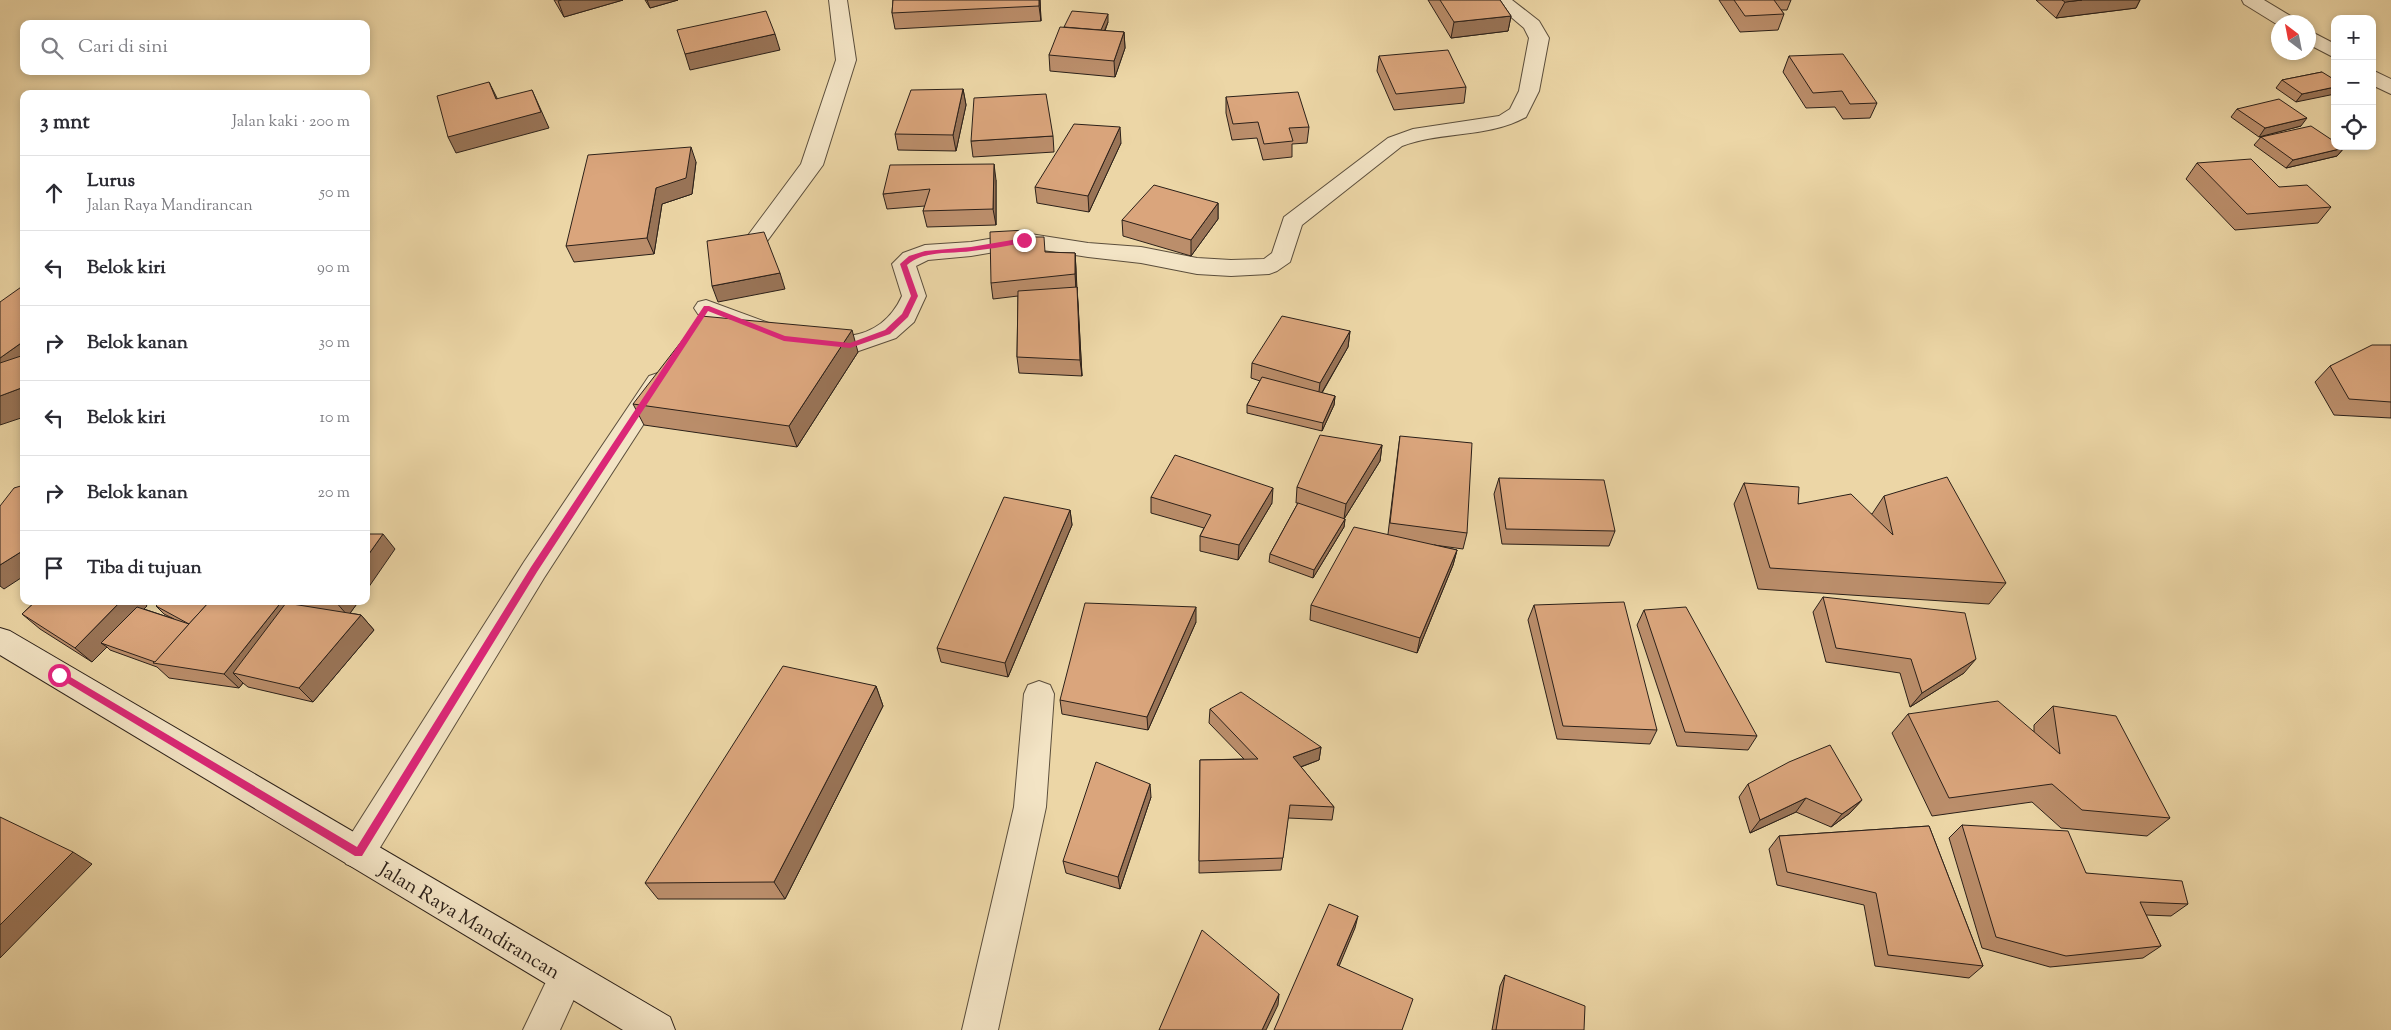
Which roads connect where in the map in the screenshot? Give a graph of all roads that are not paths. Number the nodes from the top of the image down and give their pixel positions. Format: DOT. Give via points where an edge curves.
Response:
graph roads {
  1 [pos="838,0"];
  2 [pos="1500,0"];
  3 [pos="2251,0"];
  4 [pos="2276,15"];
  5 [pos="2316,41"];
  6 [pos="2331,50"];
  7 [pos="2376,79"];
  8 [pos="2391,88"];
  9 [pos="669,365"];
  10 [pos="0,640"];
  11 [pos="1039,694"];
  12 [pos="358,853"];
  13 [pos="566,977"];
  14 [pos="541,1030"];
  15 [pos="657,1030"];
  16 [pos="980,1030"];
  1 -- 2 [label="street" via="846,60 812,165 711,302 789,339 850,345 888,332 905,316 914,296 904,264 925,253 1024,240 1141,255 1197,266 1269,266 1282,256 1292,222 1394,142 1413,135 1504,121 1519,114 1529,91 1540,38 1532,26"];
  3 -- 4 [label="street"];
  5 -- 6 [label="street"];
  7 -- 8 [label="street"];
  9 -- 12 [label="street" via="534,570"];
  10 -- 12 [label="street, Jalan Raya Mandirancan"];
  11 -- 16 [label="street" via="1030,807"];
  12 -- 13 [label="street, Jalan Raya Mandirancan"];
  13 -- 14 [label="street"];
  13 -- 15 [label="street, Jalan Raya Mandirancan"];
}
